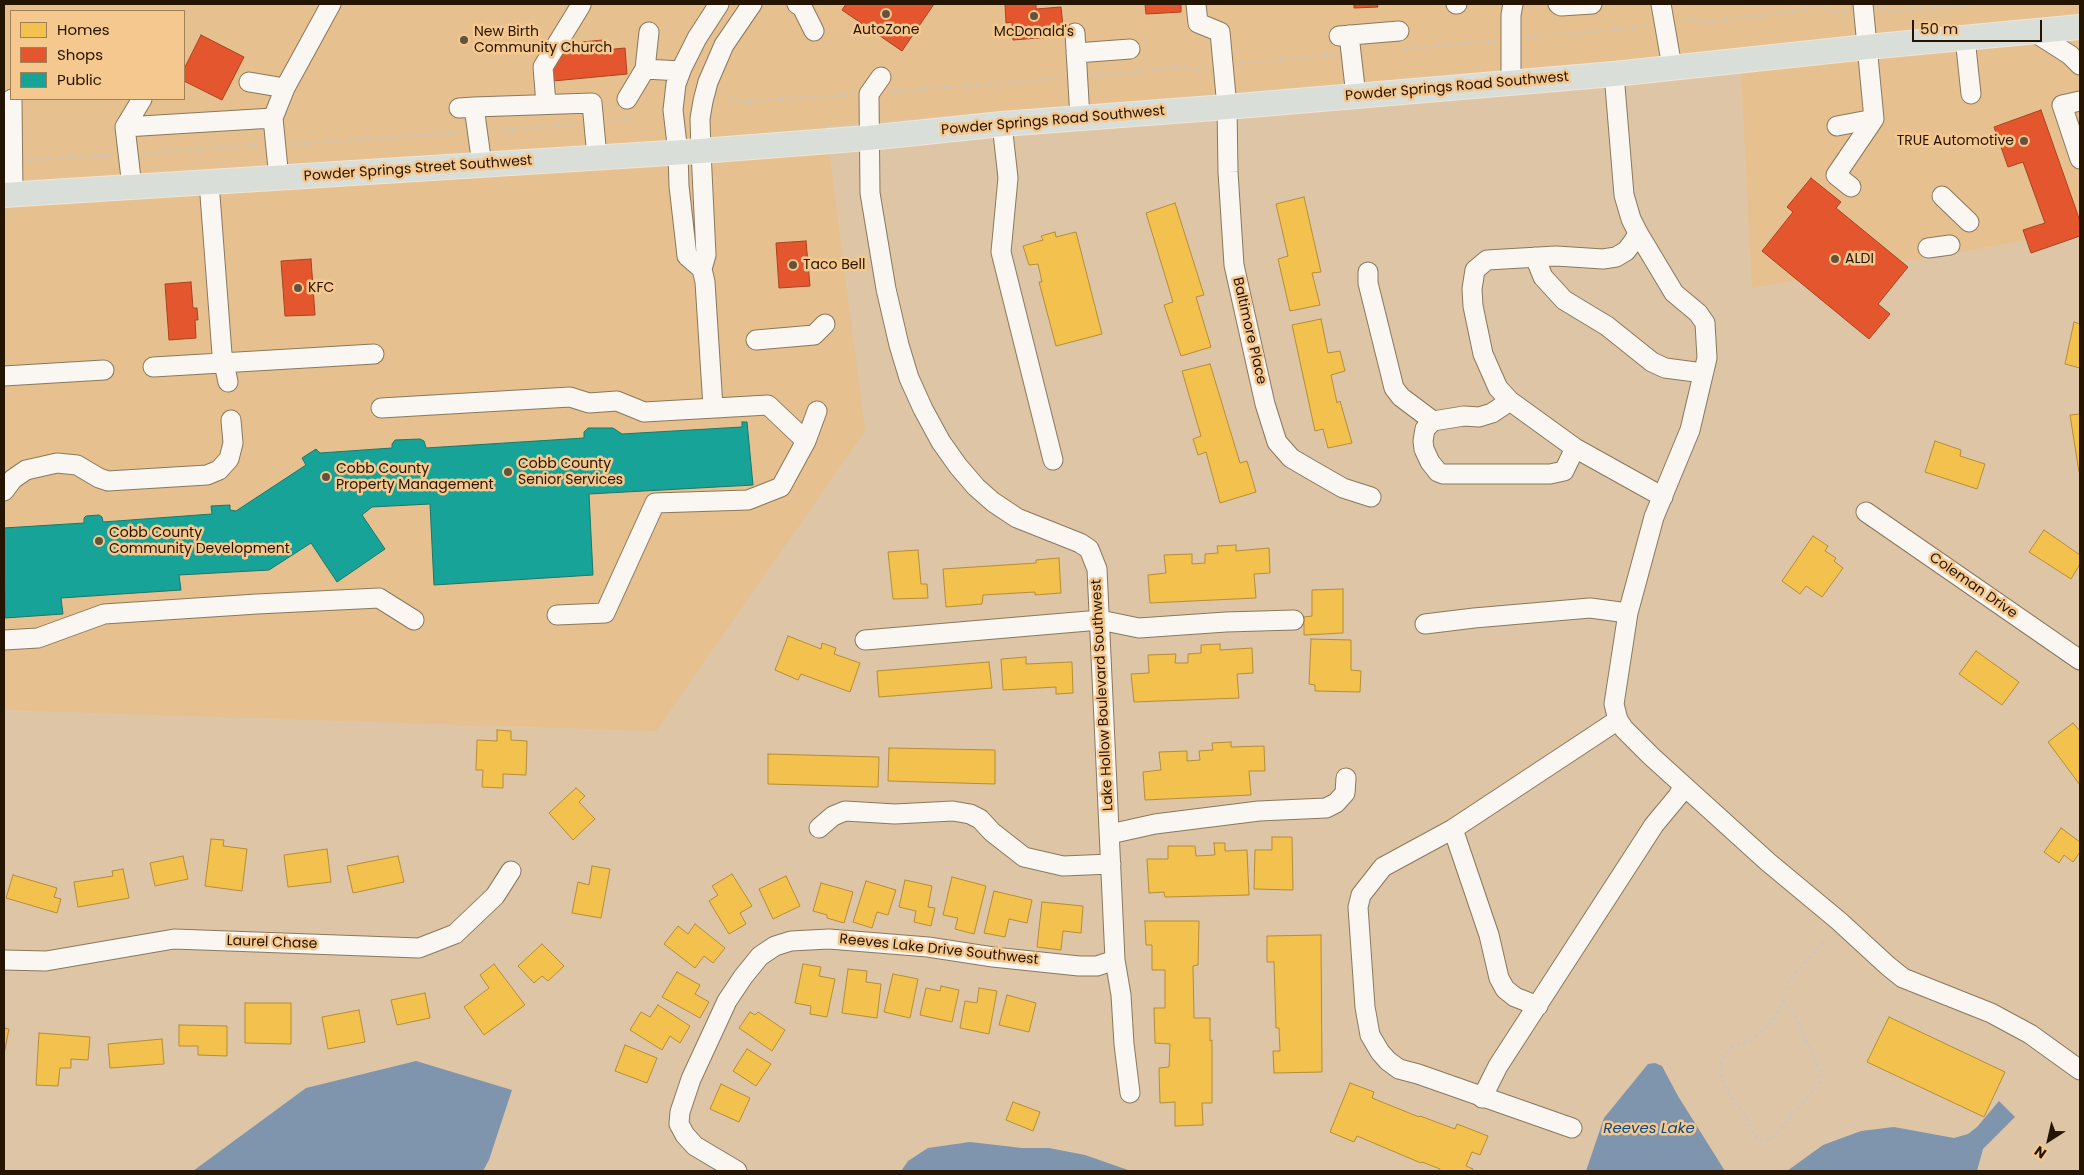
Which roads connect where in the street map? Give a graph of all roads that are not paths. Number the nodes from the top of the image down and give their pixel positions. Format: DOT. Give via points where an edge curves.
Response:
graph roads {
  1 [pos="331,4"];
  2 [pos="719,4"];
  3 [pos="752,4"];
  4 [pos="797,4"];
  5 [pos="1196,4"];
  6 [pos="1513,4"];
  7 [pos="1567,4"];
  8 [pos="1592,4"];
  9 [pos="1660,4"];
  10 [pos="581,6"];
  11 [pos="1863,7"];
  12 [pos="2080,27"];
  13 [pos="814,31"];
  14 [pos="648,32"];
  15 [pos="2034,32"];
  16 [pos="1075,34"];
  17 [pos="1965,38"];
  18 [pos="1400,40"];
  19 [pos="1867,47"];
  20 [pos="1130,49"];
  21 [pos="1076,53"];
  22 [pos="2080,66"];
  23 [pos="1672,68"];
  24 [pos="644,69"];
  25 [pos="681,71"];
  26 [pos="1614,74"];
  27 [pos="881,77"];
  28 [pos="250,82"];
  29 [pos="1511,82"];
  30 [pos="285,88"];
  31 [pos="1971,94"];
  32 [pos="1356,96"];
  33 [pos="627,99"];
  34 [pos="12,100"];
  35 [pos="141,100"];
  36 [pos="2080,100"];
  37 [pos="546,104"];
  38 [pos="1227,107"];
  39 [pos="273,118"];
  40 [pos="1080,118"];
  41 [pos="1874,118"];
  42 [pos="1002,124"];
  43 [pos="1838,126"];
  44 [pos="124,127"];
  45 [pos="868,138"];
  46 [pos="832,140"];
  47 [pos="689,152"];
  48 [pos="2079,154"];
  49 [pos="597,157"];
  50 [pos="482,165"];
  51 [pos="278,179"];
  52 [pos="209,182"];
  53 [pos="132,187"];
  54 [pos="1851,187"];
  55 [pos="8,195"];
  56 [pos="1942,196"];
  57 [pos="1969,222"];
  58 [pos="1638,233"];
  59 [pos="1950,246"];
  60 [pos="1928,248"];
  61 [pos="1536,257"];
  62 [pos="1368,272"];
  63 [pos="825,324"];
  64 [pos="756,340"];
  65 [pos="374,354"];
  66 [pos="224,363"];
  67 [pos="153,367"];
  68 [pos="104,370"];
  69 [pos="1703,373"];
  70 [pos="4,376"];
  71 [pos="228,382"];
  72 [pos="1510,401"];
  73 [pos="713,407"];
  74 [pos="381,408"];
  75 [pos="817,412"];
  76 [pos="231,420"];
  77 [pos="1432,421"];
  78 [pos="806,441"];
  79 [pos="1575,448"];
  80 [pos="1052,460"];
  81 [pos="4,491"];
  82 [pos="1371,496"];
  83 [pos="1663,497"];
  84 [pos="1866,512"];
  85 [pos="1628,613"];
  86 [pos="557,615"];
  87 [pos="414,620"];
  88 [pos="1100,620"];
  89 [pos="1294,620"];
  90 [pos="1425,624"];
  91 [pos="4,640"];
  92 [pos="865,640"];
  93 [pos="2080,660"];
  94 [pos="1618,720"];
  95 [pos="1346,778"];
  96 [pos="1684,786"];
  97 [pos="819,828"];
  98 [pos="1453,829"];
  99 [pos="1110,834"];
  100 [pos="1111,864"];
  101 [pos="511,871"];
  102 [pos="4,960"];
  103 [pos="1115,960"];
  104 [pos="1538,1006"];
  105 [pos="2080,1070"];
  106 [pos="1130,1093"];
  107 [pos="1482,1098"];
  108 [pos="1572,1128"];
  109 [pos="737,1171"];
  1 -- 30 [label="street"];
  2 -- 25 [label="street"];
  3 -- 47 [label="street" via="724,46 708,82"];
  4 -- 13 [label="street" via="802,7"];
  5 -- 38 [label="street, Baltimore Place" via="1198,23 1220,32"];
  6 -- 29 [label="street"];
  7 -- 8 [label="street"];
  9 -- 23 [label="street"];
  10 -- 37 [label="street" via="543,67"];
  11 -- 19 [label="street"];
  12 -- 15 [label="main road, Powder Springs Road Southwest"];
  14 -- 24 [label="street"];
  15 -- 17 [label="main road, Powder Springs Road Southwest"];
  15 -- 22 [label="street" via="2070,55"];
  16 -- 21 [label="street"];
  17 -- 19 [label="main road, Powder Springs Road Southwest"];
  17 -- 31 [label="street"];
  18 -- 32 [label="street" via="1344,35 1351,54"];
  19 -- 23 [label="main road, Powder Springs Road Southwest"];
  19 -- 41 [label="street"];
  20 -- 21 [label="street"];
  21 -- 40 [label="street"];
  23 -- 26 [label="main road, Powder Springs Road Southwest"];
  24 -- 25 [label="street"];
  24 -- 33 [label="street"];
  25 -- 47 [label="street" via="676,84 673,116"];
  26 -- 29 [label="main road, Powder Springs Road Southwest"];
  26 -- 58 [label="street" via="1624,195 1630,219"];
  27 -- 45 [label="street, Lake Hollow Boulevard Southwest" via="869,94"];
  28 -- 30 [label="street"];
  29 -- 32 [label="main road, Powder Springs Road Southwest"];
  30 -- 39 [label="street"];
  32 -- 38 [label="main road, Powder Springs Road Southwest"];
  34 -- 55 [label="street" via="12,161"];
  35 -- 44 [label="street"];
  36 -- 48 [label="street" via="2062,106"];
  37 -- 49 [label="street" via="592,103"];
  37 -- 50 [label="street" via="466,107 477,132"];
  38 -- 40 [label="main road, Powder Springs Road Southwest"];
  38 -- 82 [label="street, Baltimore Place" via="1234,265 1265,404 1277,442 1291,458 1315,472 1343,488"];
  39 -- 44 [label="street"];
  39 -- 51 [label="street"];
  40 -- 42 [label="main road, Powder Springs Road Southwest"];
  41 -- 43 [label="street"];
  41 -- 54 [label="street" via="1836,175"];
  42 -- 45 [label="main road, Powder Springs Road Southwest"];
  42 -- 80 [label="street" via="1008,178 1001,252"];
  44 -- 53 [label="street"];
  45 -- 46 [label="main road, Powder Springs Road Southwest"];
  45 -- 88 [label="street, Lake Hollow Boulevard Southwest" via="870,193 886,289 899,346 923,409 958,466 993,502 1017,518 1089,549 1098,569"];
  46 -- 47 [label="main road, Powder Springs Street Southwest"];
  47 -- 49 [label="main road, Powder Springs Street Southwest"];
  47 -- 73 [label="street" via="706,256 702,269"];
  49 -- 50 [label="main road, Powder Springs Street Southwest"];
  50 -- 51 [label="main road, Powder Springs Street Southwest"];
  51 -- 52 [label="main road, Powder Springs Street Southwest"];
  52 -- 53 [label="main road, Powder Springs Street Southwest"];
  52 -- 66 [label="street"];
  53 -- 55 [label="main road, Powder Springs Street Southwest"];
  56 -- 57 [label="street"];
  58 -- 61 [label="street" via="1626,251 1616,257"];
  58 -- 69 [label="street" via="1674,293 1698,313 1705,324 1707,358"];
  59 -- 60 [label="street"];
  61 -- 69 [label="street" via="1543,278 1564,300 1608,326 1652,362 1665,368"];
  61 -- 72 [label="street" via="1487,260 1475,270 1473,306 1483,354 1492,379"];
  62 -- 77 [label="street" via="1394,388"];
  63 -- 64 [label="street" via="814,335"];
  65 -- 66 [label="street"];
  66 -- 67 [label="street"];
  66 -- 71 [label="street"];
  68 -- 70 [label="street"];
  69 -- 83 [label="street" via="1690,430"];
  72 -- 77 [label="street" via="1479,417"];
  72 -- 79 [label="street"];
  73 -- 74 [label="street" via="644,412 618,402 589,403 570,396"];
  73 -- 78 [label="street" via="768,406"];
  75 -- 78 [label="street"];
  76 -- 81 [label="street" via="229,459 219,470 207,475 108,481 77,465 57,462 26,470"];
  77 -- 79 [label="street" via="1425,428 1424,449 1430,462 1443,474 1550,474 1564,471"];
  78 -- 86 [label="street" via="781,488 748,500 655,503 606,613"];
  79 -- 83 [label="street"];
  83 -- 85 [label="street" via="1654,518"];
  84 -- 93 [label="street, Coleman Drive"];
  85 -- 90 [label="street" via="1590,608"];
  85 -- 94 [label="street" via="1614,704"];
  87 -- 91 [label="street" via="379,598 267,603 104,614 38,638"];
  88 -- 89 [label="street" via="1139,628"];
  88 -- 92 [label="street"];
  88 -- 99 [label="street, Lake Hollow Boulevard Southwest"];
  94 -- 96 [label="street"];
  94 -- 98 [label="street"];
  95 -- 99 [label="street" via="1345,793 1336,804 1326,808 1259,811 1155,824"];
  96 -- 104 [label="street" via="1654,825"];
  96 -- 105 [label="street" via="1903,978 1990,1013 2030,1034"];
  97 -- 100 [label="street" via="845,811 895,814 953,811 980,819 1024,857 1063,866"];
  98 -- 104 [label="street" via="1489,935 1499,978 1510,993"];
  98 -- 107 [label="street" via="1383,867 1361,895 1358,921 1365,1007 1370,1035 1388,1061 1399,1069"];
  99 -- 100 [label="street, Lake Hollow Boulevard Southwest"];
  100 -- 103 [label="street, Lake Hollow Boulevard Southwest"];
  101 -- 102 [label="street, Laurel Chase" via="495,896 455,934 419,948 174,939 46,961"];
  103 -- 106 [label="street, Lake Hollow Boulevard Southwest"];
  103 -- 109 [label="street, Reeves Lake Drive Southwest" via="1097,966 1079,966 830,938 791,941 775,946 760,956 727,1001 680,1112 679,1124 695,1146"];
  104 -- 107 [label="street" via="1498,1066"];
  107 -- 108 [label="street"];
}
